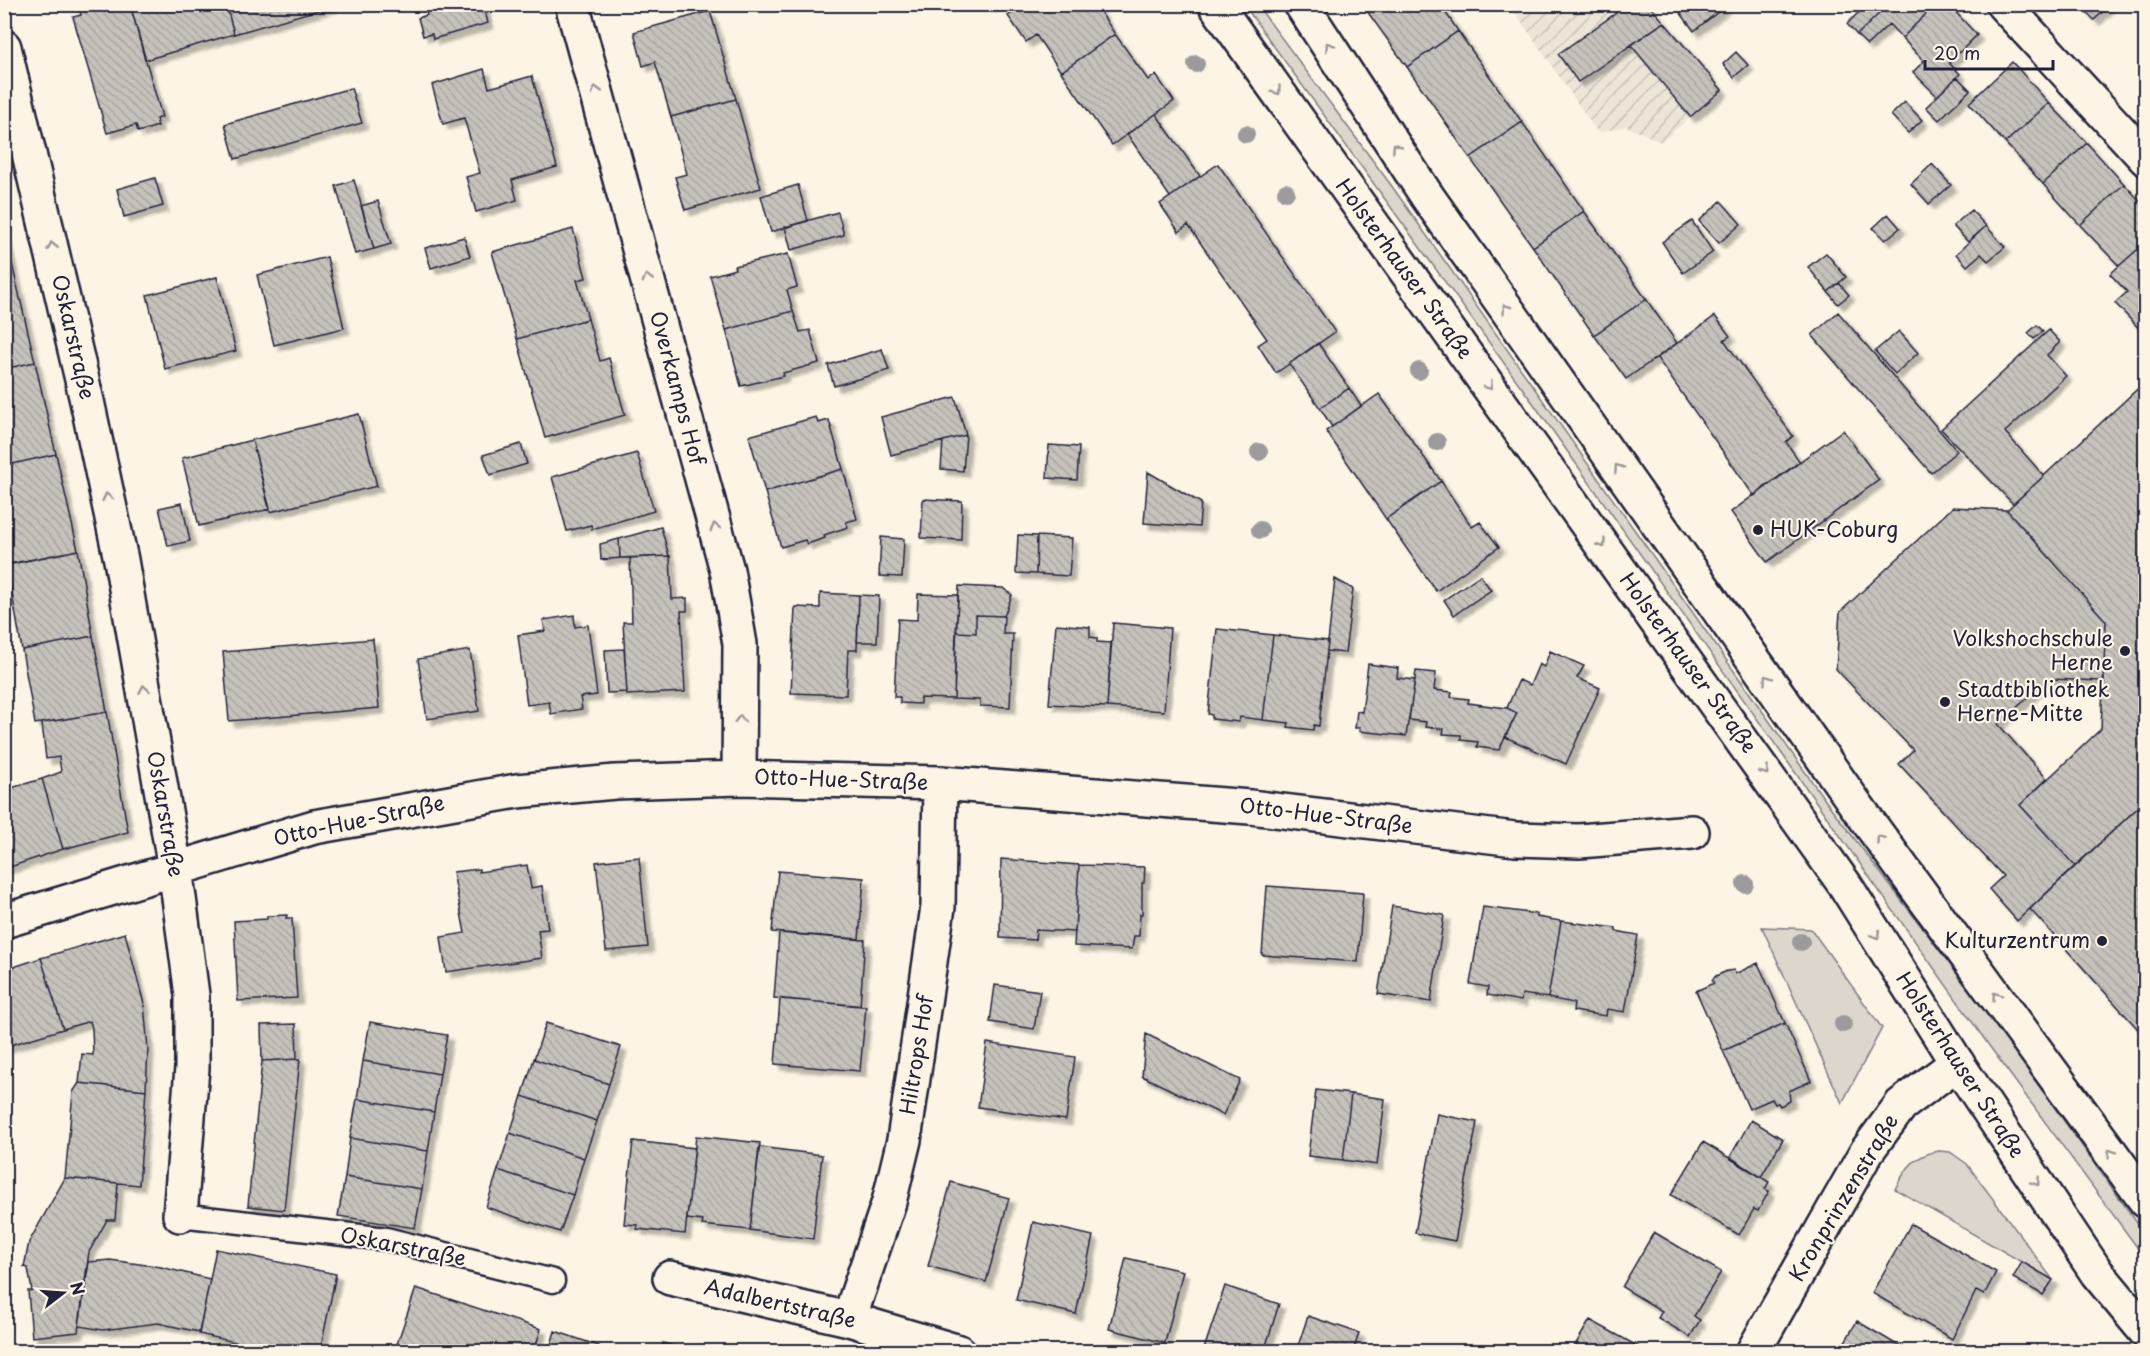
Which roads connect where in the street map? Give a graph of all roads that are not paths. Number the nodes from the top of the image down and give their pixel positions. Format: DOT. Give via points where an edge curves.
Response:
graph roads {
  1 [pos="572,4"];
  2 [pos="1215,4"];
  3 [pos="1301,4"];
  4 [pos="2003,4"];
  5 [pos="4,47"];
  6 [pos="2145,159"];
  7 [pos="739,778"];
  8 [pos="940,783"];
  9 [pos="1692,832"];
  10 [pos="175,868"];
  11 [pos="4,921"];
  12 [pos="1957,1063"];
  13 [pos="2145,1200"];
  14 [pos="180,1215"];
  15 [pos="670,1278"];
  16 [pos="553,1281"];
  17 [pos="849,1320"];
  18 [pos="2145,1332"];
  19 [pos="959,1352"];
  20 [pos="1753,1352"];
  7 -- 1 [label="street, Overkamps Hof, one-way" via="740,644 727,570"];
  2 -- 12 [label="street, Holsterhauser Straße, one-way" via="1832,866"];
  13 -- 3 [label="street, one-way" via="1850,796 1427,196"];
  4 -- 6 [label="street"];
  10 -- 5 [label="street, Oskarstraße, one-way" via="118,549 85,390"];
  7 -- 8 [label="street, Otto-Hue-Straße"];
  7 -- 10 [label="street, Otto-Hue-Straße" via="615,782 437,803 314,827"];
  8 -- 9 [label="street, Otto-Hue-Straße" via="1250,807 1515,838 1579,841"];
  8 -- 17 [label="street, Hiltrops Hof" via="938,906 904,1140 889,1202"];
  10 -- 11 [label="street, Otto-Hue-Straße"];
  10 -- 14 [label="street, Oskarstraße" via="192,995 192,1068"];
  12 -- 18 [label="street, Holsterhauser Straße, one-way" via="2097,1273"];
  12 -- 20 [label="street, Kronprinzenstraße" via="1901,1105 1867,1151"];
  14 -- 16 [label="lane, Oskarstraße" via="386,1239"];
  15 -- 17 [label="street, Adalbertstraße"];
  17 -- 19 [label="street, Adalbertstraße"];
}
